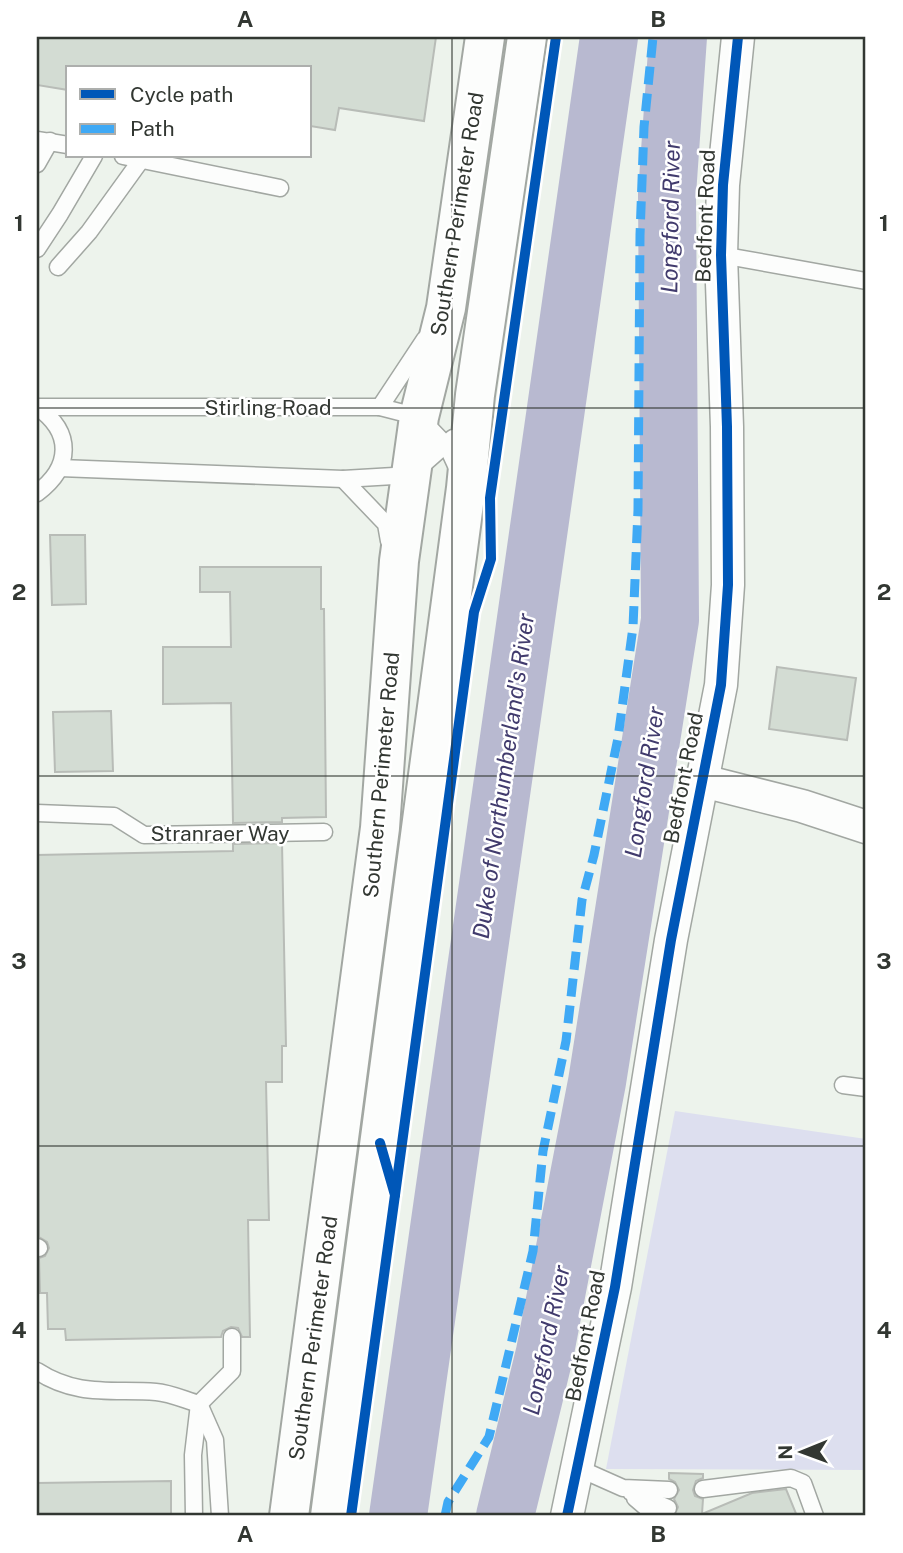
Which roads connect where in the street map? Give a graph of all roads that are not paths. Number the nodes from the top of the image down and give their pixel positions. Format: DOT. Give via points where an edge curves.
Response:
graph roads {
  1 [pos="485,37"];
  2 [pos="527,37"];
  3 [pos="738,37"];
  4 [pos="43,141"];
  5 [pos="66,145"];
  6 [pos="93,158"];
  7 [pos="132,158"];
  8 [pos="141,160"];
  9 [pos="37,164"];
  10 [pos="280,188"];
  11 [pos="37,249"];
  12 [pos="721,255"];
  13 [pos="58,267"];
  14 [pos="866,281"];
  15 [pos="446,307"];
  16 [pos="37,407"];
  17 [pos="380,407"];
  18 [pos="472,416"];
  19 [pos="419,417"];
  20 [pos="447,446"];
  21 [pos="60,468"];
  22 [pos="411,475"];
  23 [pos="343,479"];
  24 [pos="466,488"];
  25 [pos="37,493"];
  26 [pos="397,578"];
  27 [pos="703,781"];
  28 [pos="37,813"];
  29 [pos="866,827"];
  30 [pos="324,832"];
  31 [pos="843,1085"];
  32 [pos="866,1088"];
  33 [pos="232,1337"];
  34 [pos="37,1371"];
  35 [pos="199,1404"];
  36 [pos="578,1468"];
  37 [pos="623,1488"];
  38 [pos="703,1489"];
  39 [pos="669,1490"];
  40 [pos="662,1512"];
  41 [pos="194,1516"];
  42 [pos="220,1516"];
  43 [pos="289,1516"];
  44 [pos="330,1516"];
  45 [pos="567,1516"];
  46 [pos="646,1516"];
  47 [pos="815,1516"];
  1 -- 15 [label="street, Southern Perimeter Road"];
  2 -- 18 [label="street, Southern Perimeter Road"];
  3 -- 12 [label="street, Bedfont Road"];
  4 -- 5 [label="lane"];
  4 -- 9 [label="lane"];
  6 -- 11 [label="lane"];
  7 -- 8 [label="lane"];
  8 -- 10 [label="lane"];
  8 -- 13 [label="lane"];
  12 -- 14 [label="lane"];
  12 -- 27 [label="street, Bedfont Road" via="729,584 721,685"];
  15 -- 17 [label="lane"];
  15 -- 19 [label="street, Southern Perimeter Road"];
  16 -- 17 [label="lane, Stirling Road"];
  16 -- 21 [label="lane" via="51,417 62,436"];
  17 -- 19 [label="lane, Stirling Road"];
  18 -- 20 [label="lane"];
  18 -- 24 [label="street, Southern Perimeter Road"];
  19 -- 20 [label="lane"];
  19 -- 22 [label="street, Southern Perimeter Road"];
  20 -- 22 [label="lane"];
  20 -- 24 [label="lane"];
  21 -- 23 [label="lane"];
  21 -- 25 [label="lane"];
  22 -- 23 [label="lane"];
  22 -- 26 [label="street, Southern Perimeter Road"];
  23 -- 26 [label="lane" via="386,524"];
  24 -- 44 [label="street, Southern Perimeter Road"];
  26 -- 43 [label="street, Southern Perimeter Road" via="380,828"];
  27 -- 29 [label="street"];
  27 -- 36 [label="street, Bedfont Road" via="671,940 615,1287"];
  28 -- 30 [label="lane, Stranraer Way" via="114,816 144,835"];
  31 -- 32 [label="lane"];
  33 -- 35 [label="lane" via="232,1371"];
  34 -- 35 [label="lane" via="67,1387 93,1392 159,1392"];
  35 -- 41 [label="lane" via="193,1455"];
  35 -- 42 [label="lane" via="215,1440"];
  36 -- 37 [label="lane"];
  36 -- 45 [label="street, Bedfont Road"];
  37 -- 39 [label="lane"];
  37 -- 40 [label="lane"];
  37 -- 46 [label="lane"];
  38 -- 47 [label="lane" via="791,1478 803,1483"];
}
